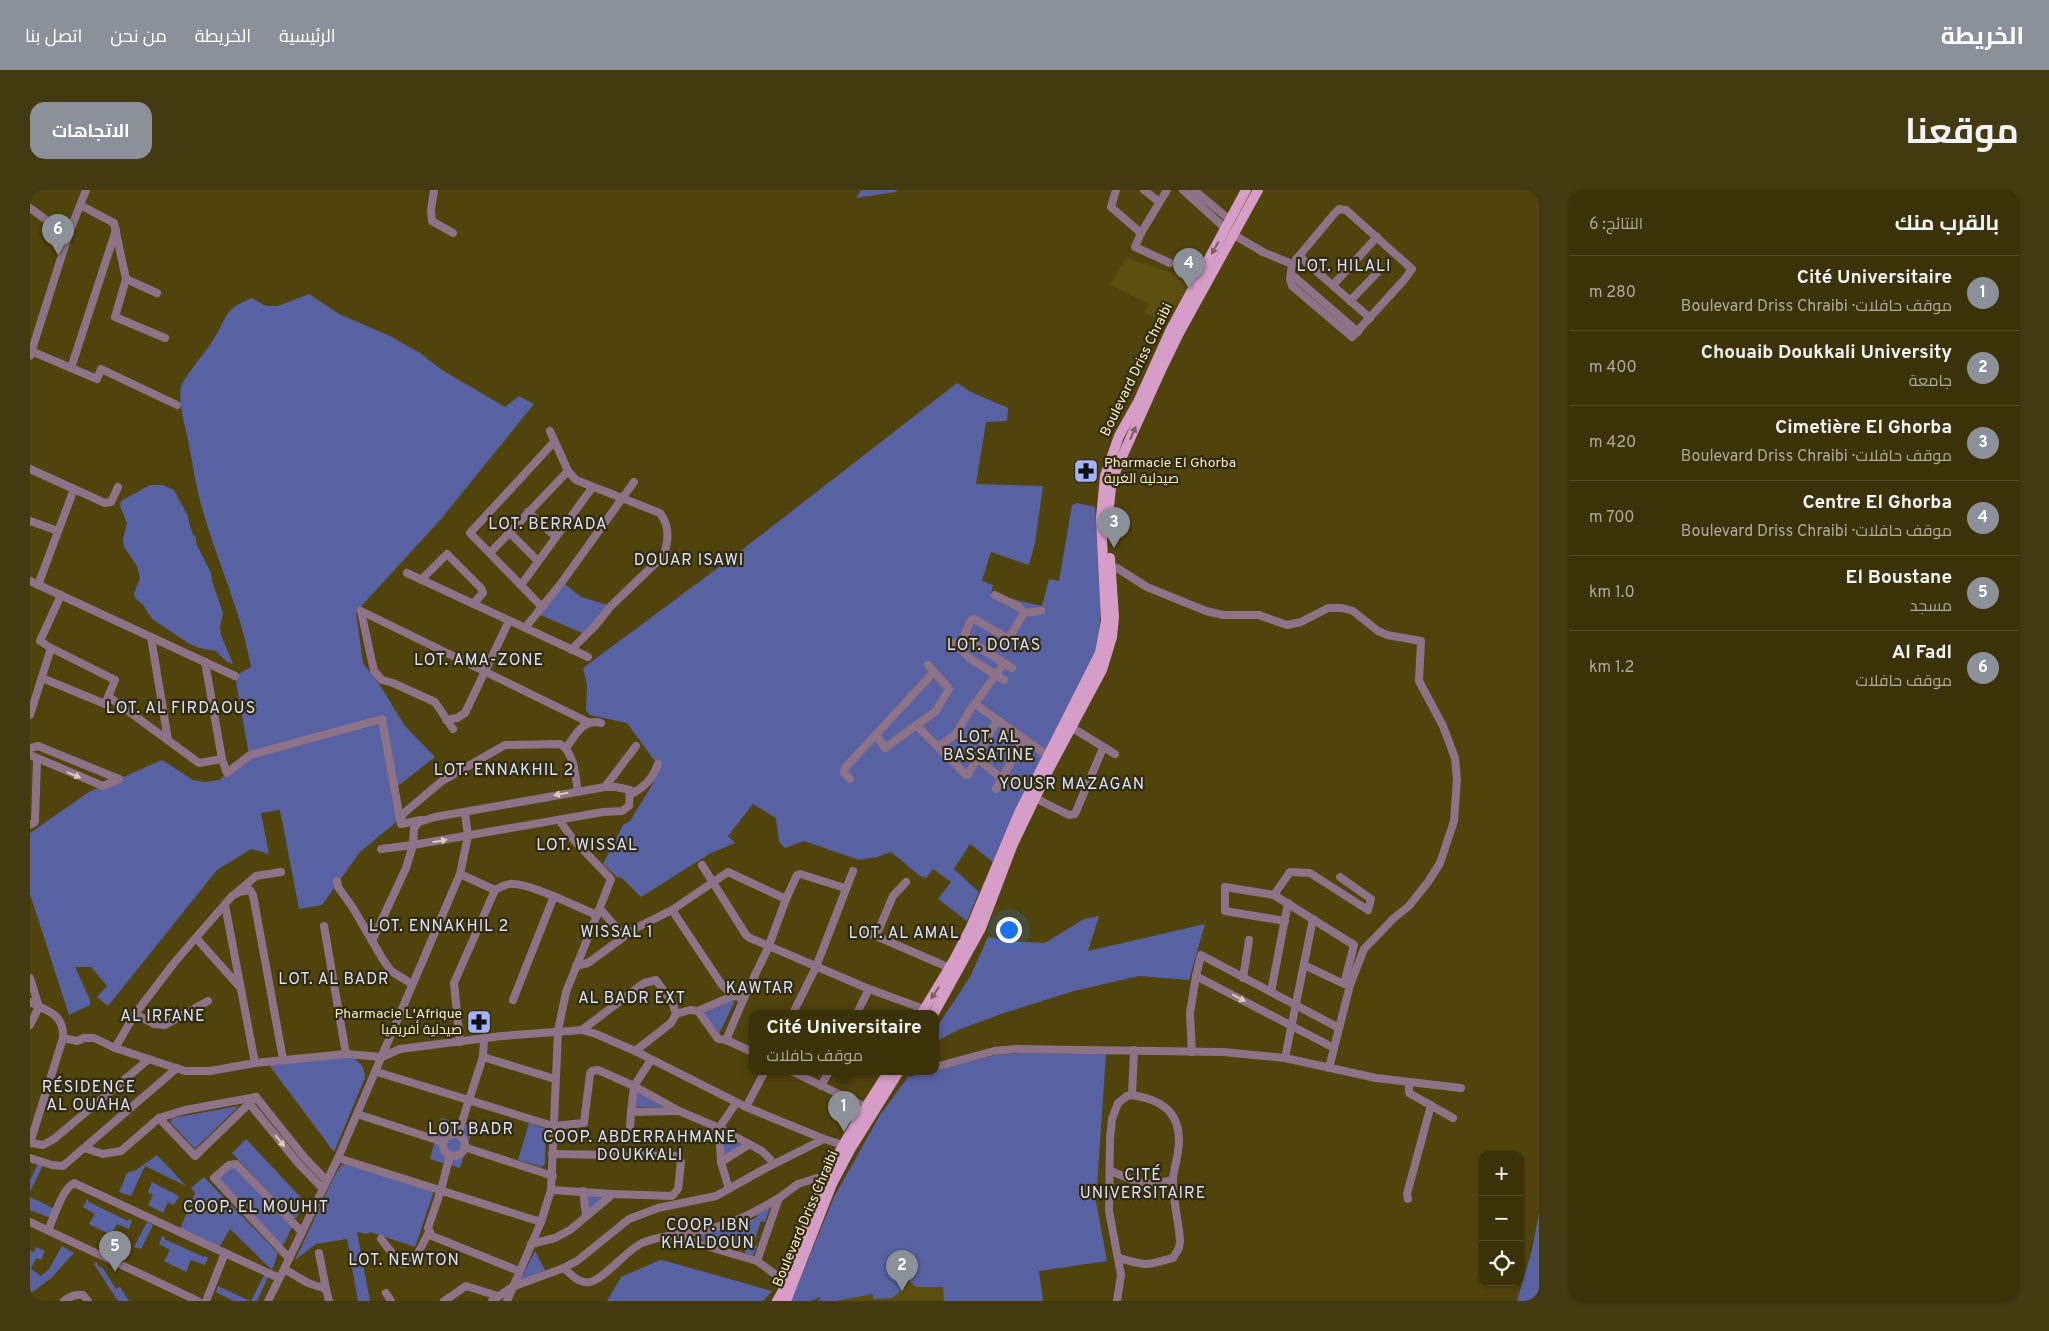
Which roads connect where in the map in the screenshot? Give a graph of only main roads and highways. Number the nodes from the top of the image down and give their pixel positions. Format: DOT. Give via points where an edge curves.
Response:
graph roads {
  1 [pos="1246,190"];
  2 [pos="1258,190"];
  3 [pos="1230,228"];
  4 [pos="1175,331"];
  5 [pos="1109,584"];
  6 [pos="1009,843"];
  7 [pos="1002,860"];
  8 [pos="928,1010"];
  9 [pos="928,1010"];
  10 [pos="886,1075"];
  11 [pos="896,1075"];
  12 [pos="843,1147"];
  13 [pos="777,1301"];
  14 [pos="786,1301"];
  1 -- 3 [label="main road, Boulevard Driss Chraibi"];
  2 -- 3 [label="main road, Boulevard Driss Chraibi"];
  3 -- 4 [label="main road, Boulevard Driss Chraibi"];
  5 -- 4 [label="main road, Boulevard Driss Chraibi, one-way" via="1108,508 1116,470"];
  4 -- 5 [label="main road, Boulevard Driss Chraibi" via="1119,436 1105,476 1101,518"];
  5 -- 6 [label="main road, Boulevard Driss Chraibi" via="1100,654 1047,755"];
  5 -- 6 [label="main road, Boulevard Driss Chraibi" via="1114,617 1102,670"];
  6 -- 7 [label="main road, Boulevard Driss Chraibi"];
  7 -- 8 [label="main road, Boulevard Driss Chraibi, one-way"];
  7 -- 9 [label="main road, Boulevard Driss Chraibi" via="980,928"];
  10 -- 12 [label="main road, Boulevard Driss Chraibi"];
  11 -- 12 [label="main road, Boulevard Driss Chraibi"];
  12 -- 13 [label="main road, Boulevard Driss Chraibi" via="825,1180 787,1284"];
  12 -- 14 [label="main road, Boulevard Driss Chraibi" via="832,1184"];
}
